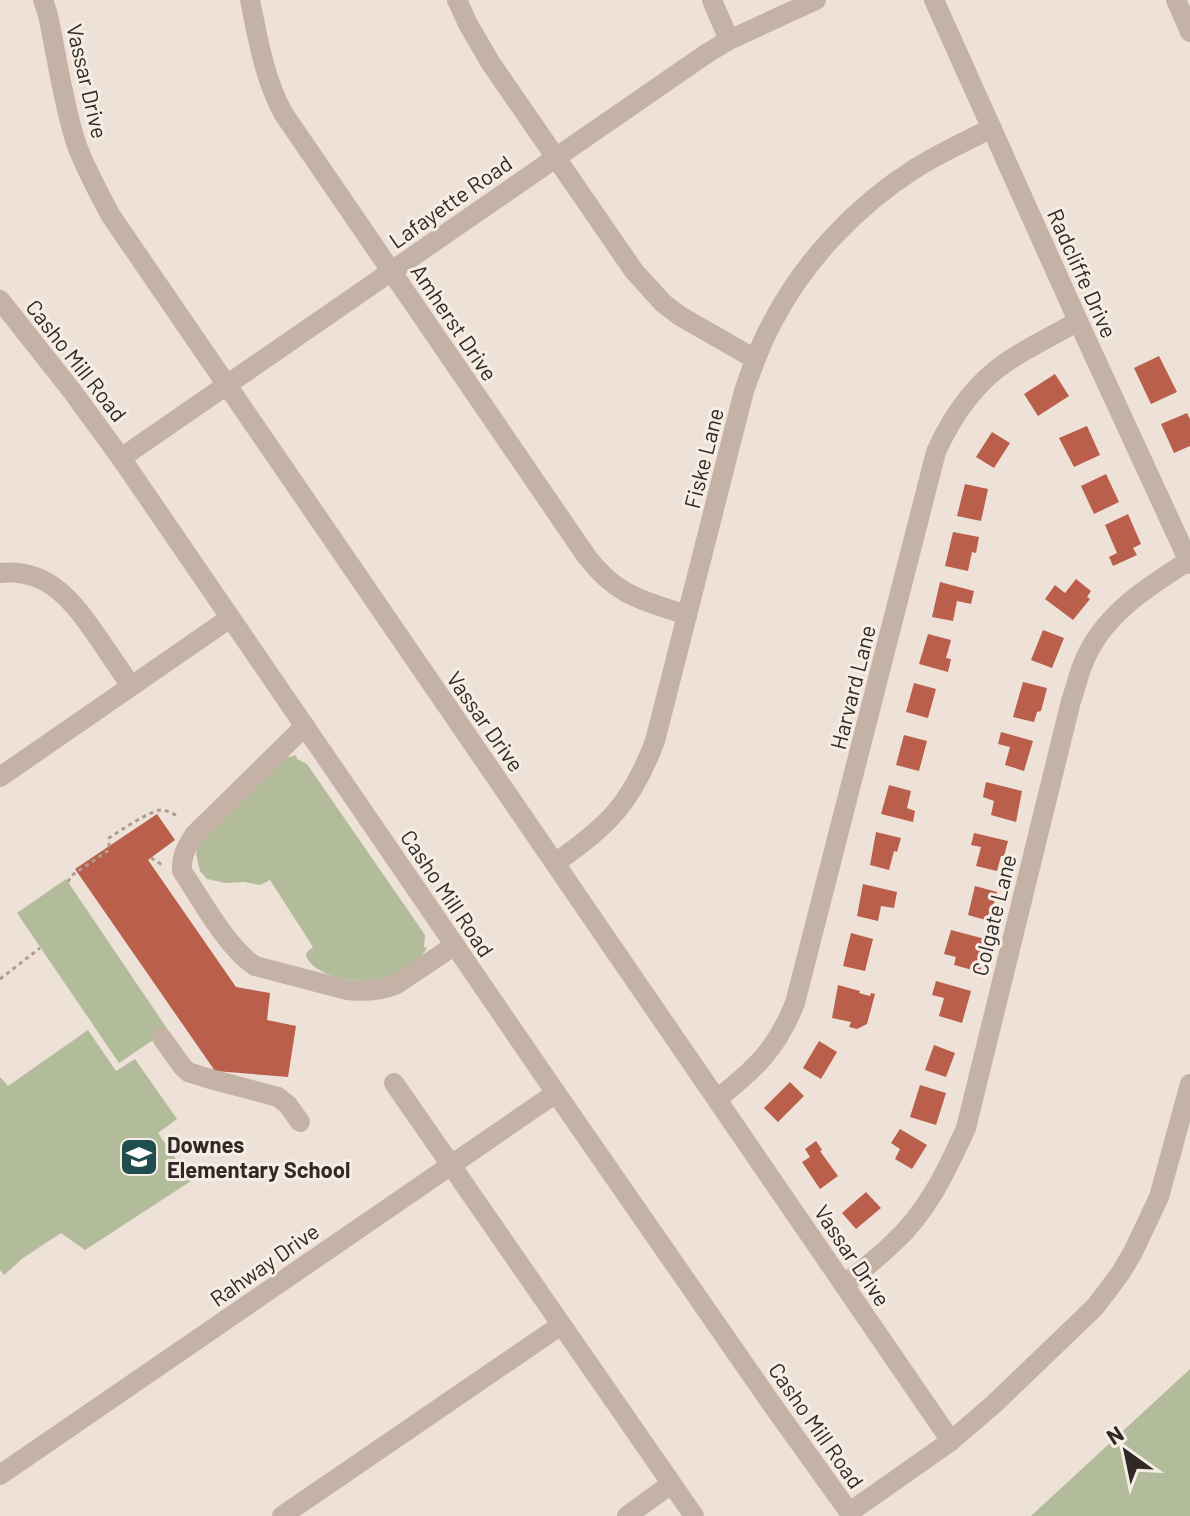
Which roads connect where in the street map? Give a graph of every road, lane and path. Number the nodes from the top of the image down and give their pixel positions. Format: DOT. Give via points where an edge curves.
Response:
graph roads {
  1 [pos="43,0"];
  2 [pos="250,0"];
  3 [pos="457,0"];
  4 [pos="712,0"];
  5 [pos="816,0"];
  6 [pos="934,0"];
  7 [pos="1176,0"];
  8 [pos="1190,32"];
  9 [pos="729,40"];
  10 [pos="992,128"];
  11 [pos="556,157"];
  12 [pos="391,271"];
  13 [pos="0,300"];
  14 [pos="1078,321"];
  15 [pos="19,324"];
  16 [pos="0,333"];
  17 [pos="755,359"];
  18 [pos="226,385"];
  19 [pos="121,458"];
  20 [pos="1189,563"];
  21 [pos="0,573"];
  22 [pos="687,615"];
  23 [pos="230,618"];
  24 [pos="131,686"];
  25 [pos="305,726"];
  26 [pos="0,777"];
  27 [pos="179,817"];
  28 [pos="151,858"];
  29 [pos="555,863"];
  30 [pos="169,864"];
  31 [pos="68,882"];
  32 [pos="455,945"];
  33 [pos="40,948"];
  34 [pos="0,979"];
  35 [pos="162,1038"];
  36 [pos="394,1083"];
  37 [pos="1190,1084"];
  38 [pos="556,1093"];
  39 [pos="717,1099"];
  40 [pos="300,1122"];
  41 [pos="451,1165"];
  42 [pos="844,1285"];
  43 [pos="561,1325"];
  44 [pos="951,1441"];
  45 [pos="0,1475"];
  46 [pos="671,1484"];
  47 [pos="851,1514"];
  48 [pos="282,1516"];
  49 [pos="627,1516"];
  50 [pos="694,1516"];
  1 -- 18 [label="street, Vassar Drive" via="69,120 97,192"];
  2 -- 12 [label="street, Amherst Drive" via="272,93"];
  3 -- 11 [label="street" via="490,62"];
  4 -- 9 [label="street"];
  5 -- 9 [label="street, Lafayette Road"];
  6 -- 10 [label="street, Radcliffe Drive"];
  7 -- 8 [label="street"];
  9 -- 11 [label="street, Lafayette Road"];
  10 -- 14 [label="street, Radcliffe Drive"];
  10 -- 17 [label="street, Fiske Lane" via="918,167 839,231 786,299"];
  11 -- 12 [label="street, Lafayette Road"];
  11 -- 17 [label="street" via="634,271 663,303"];
  12 -- 18 [label="street, Lafayette Road"];
  12 -- 22 [label="street, Amherst Drive" via="598,570 622,591"];
  13 -- 15 [label="street, Casho Mill Road"];
  14 -- 20 [label="street, Radcliffe Drive"];
  14 -- 39 [label="street, Harvard Lane" via="987,378 956,414 936,452 795,1003 761,1062"];
  15 -- 16 [label="street"];
  15 -- 19 [label="street, Casho Mill Road"];
  17 -- 22 [label="street, Fiske Lane"];
  18 -- 19 [label="street, Lafayette Road"];
  18 -- 29 [label="street, Vassar Drive"];
  19 -- 23 [label="street, Casho Mill Road"];
  20 -- 42 [label="street, Colgate Lane" via="1143,590 1111,618 1086,657 966,1128 925,1205 894,1243"];
  21 -- 24 [label="street" via="40,579 68,597"];
  22 -- 29 [label="street, Fiske Lane" via="646,766 608,822"];
  23 -- 24 [label="street"];
  23 -- 25 [label="street, Casho Mill Road"];
  24 -- 26 [label="street"];
  25 -- 32 [label="street, Casho Mill Road"];
  25 -- 32 [label="street" via="185,849 182,871 224,933 255,966 362,991 397,984"];
  27 -- 31 [label="path" via="159,810 133,823 109,838 109,850"];
  28 -- 30 [label="path"];
  29 -- 39 [label="street, Vassar Drive"];
  32 -- 38 [label="street, Casho Mill Road"];
  33 -- 34 [label="path"];
  35 -- 40 [label="street" via="188,1072 278,1097"];
  36 -- 41 [label="street"];
  37 -- 44 [label="street" via="1159,1197 1120,1274 1078,1325"];
  38 -- 41 [label="street, Rahway Drive"];
  38 -- 47 [label="street, Casho Mill Road"];
  39 -- 42 [label="street, Vassar Drive"];
  41 -- 43 [label="street"];
  41 -- 45 [label="street, Rahway Drive"];
  42 -- 44 [label="street, Vassar Drive"];
  43 -- 46 [label="street"];
  43 -- 48 [label="street"];
  44 -- 47 [label="street"];
  46 -- 49 [label="street"];
  46 -- 50 [label="street"];
}
